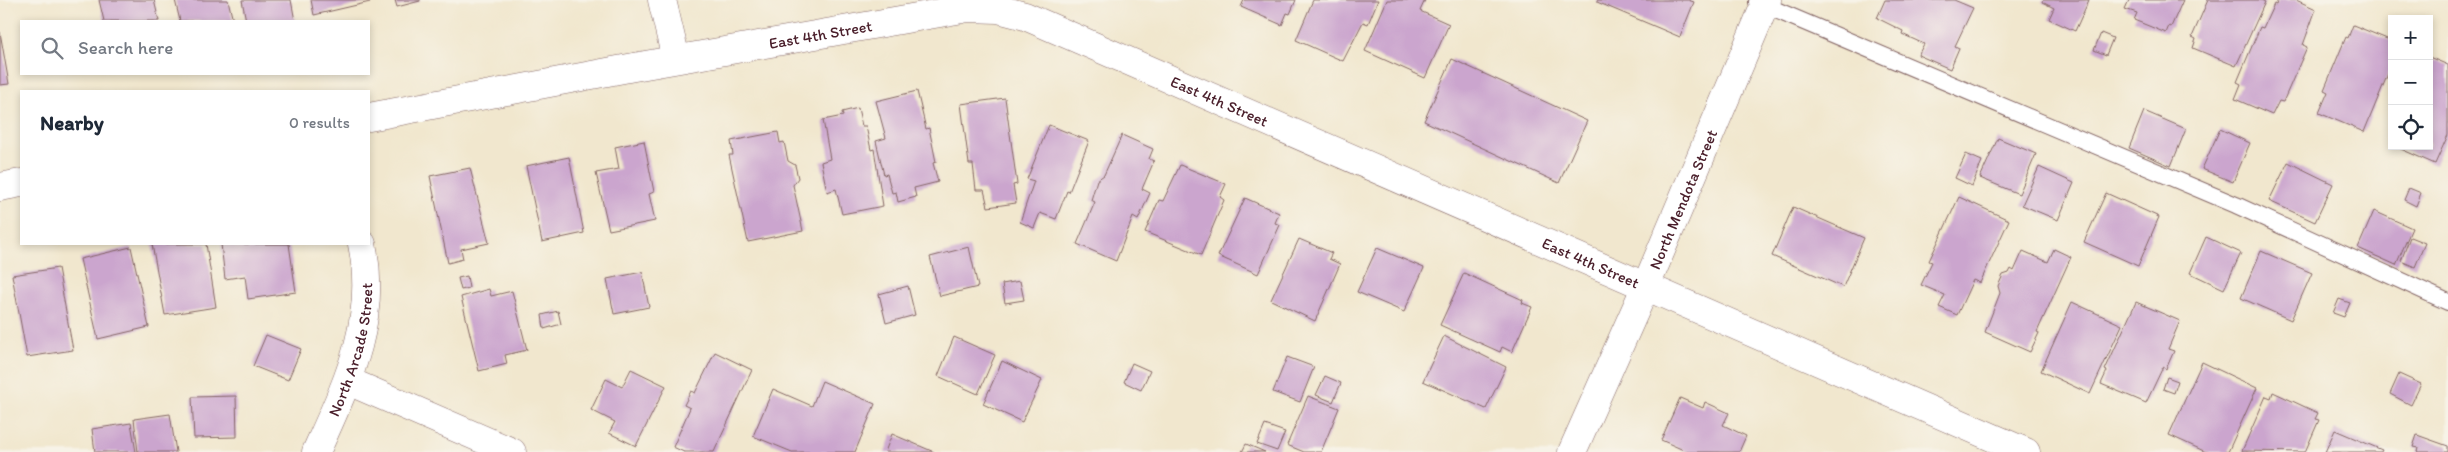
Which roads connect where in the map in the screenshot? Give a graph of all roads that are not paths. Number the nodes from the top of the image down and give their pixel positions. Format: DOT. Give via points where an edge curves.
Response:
graph roads {
  1 [pos="662,0"];
  2 [pos="1762,2"];
  3 [pos="676,59"];
  4 [pos="370,116"];
  5 [pos="20,183"];
  6 [pos="0,188"];
  7 [pos="362,245"];
  8 [pos="1646,286"];
  9 [pos="2448,302"];
  10 [pos="348,381"];
  11 [pos="316,452"];
  12 [pos="512,452"];
  13 [pos="1572,452"];
  14 [pos="2026,452"];
  1 -- 3 [label="street"];
  2 -- 8 [label="street, North Mendota Street"];
  2 -- 9 [label="lane" via="2236,205"];
  3 -- 4 [label="street, East 4th Street"];
  3 -- 8 [label="street, East 4th Street" via="968,8 998,9 1025,16"];
  5 -- 6 [label="street"];
  7 -- 10 [label="street, North Arcade Street" via="367,302 361,340"];
  8 -- 13 [label="street, North Mendota Street"];
  8 -- 14 [label="street, East 4th Street"];
  10 -- 11 [label="street, North Arcade Street"];
  10 -- 12 [label="street"];
}
